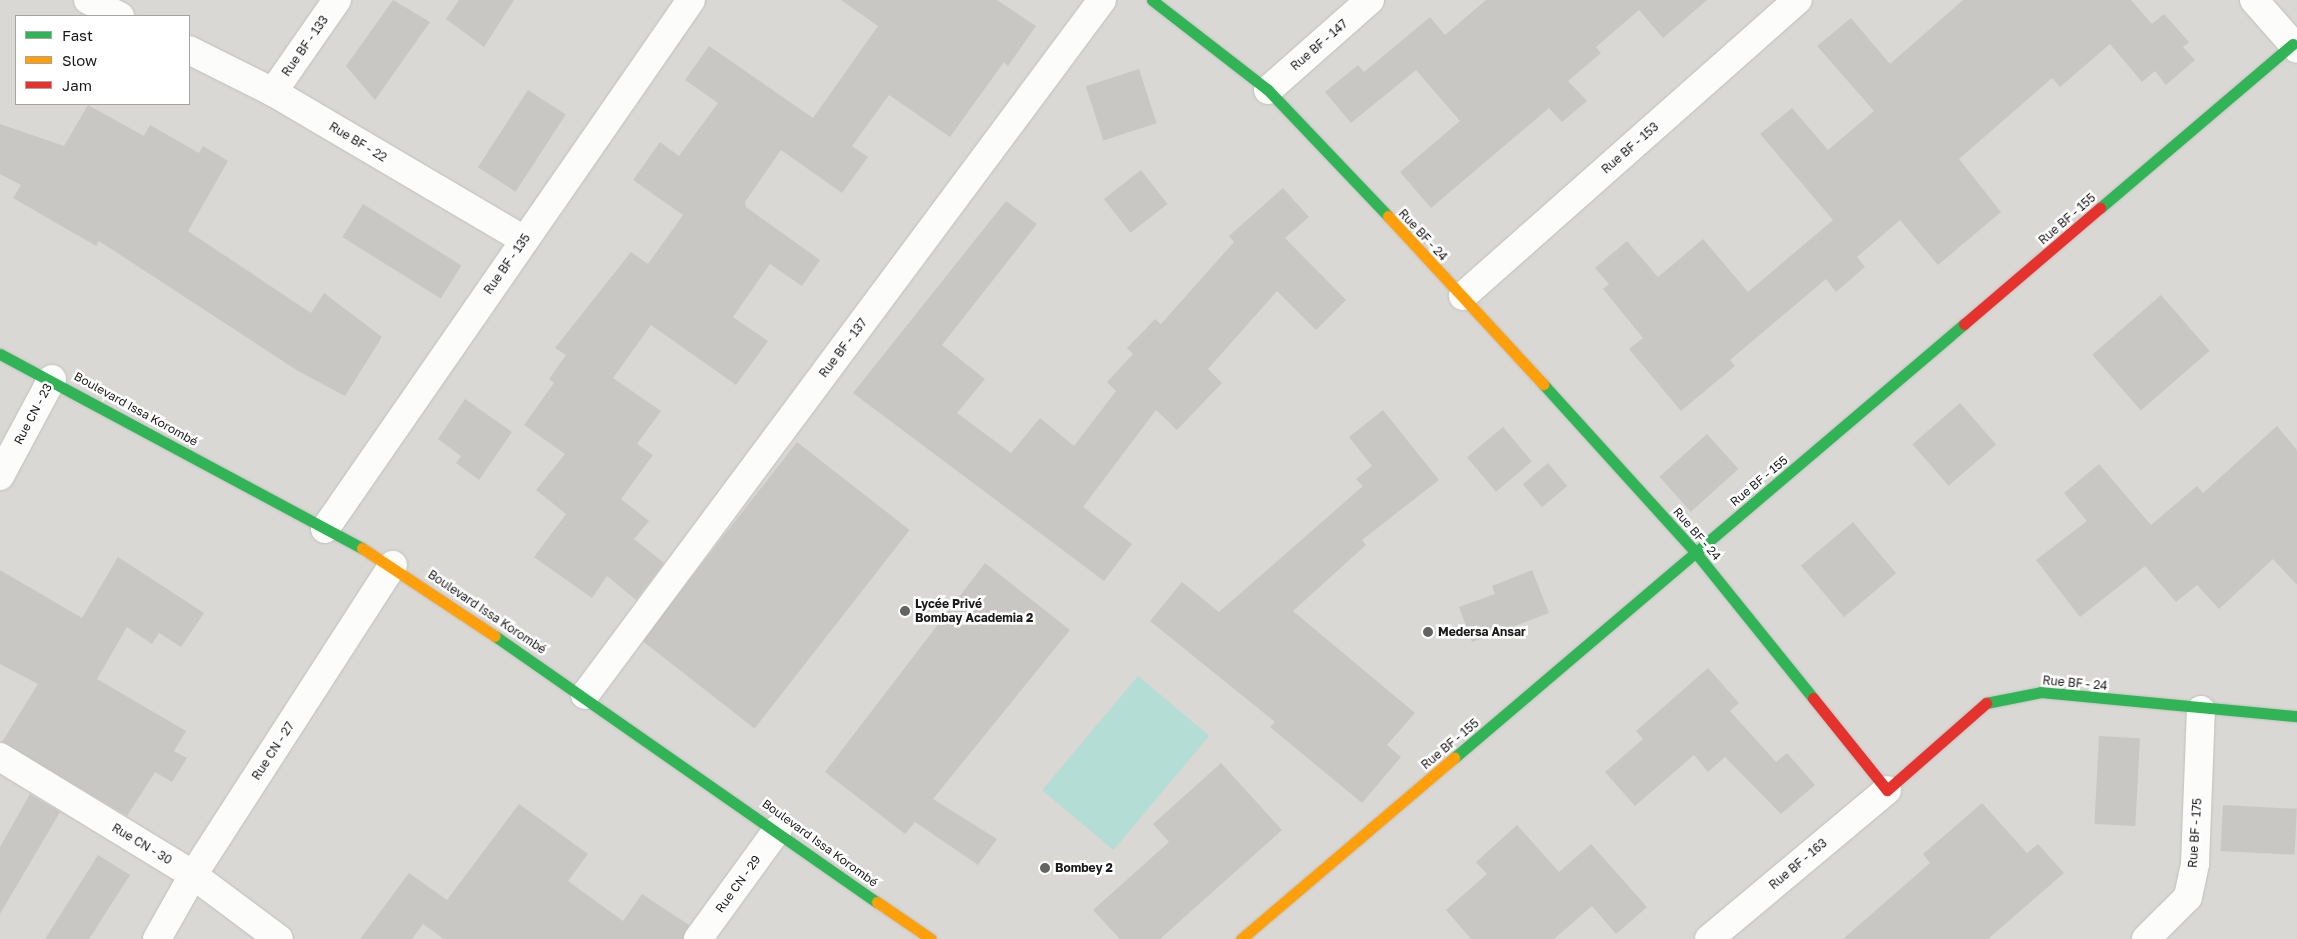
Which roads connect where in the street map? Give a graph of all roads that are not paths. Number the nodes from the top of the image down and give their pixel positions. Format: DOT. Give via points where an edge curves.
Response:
graph roads {
  1 [pos="88,0"];
  2 [pos="337,0"];
  3 [pos="691,0"];
  4 [pos="1102,0"];
  5 [pos="1152,0"];
  6 [pos="1370,0"];
  7 [pos="1798,0"];
  8 [pos="2254,0"];
  9 [pos="118,15"];
  10 [pos="2295,46"];
  11 [pos="190,50"];
  12 [pos="1268,90"];
  13 [pos="273,92"];
  14 [pos="524,240"];
  15 [pos="1462,296"];
  16 [pos="0,354"];
  17 [pos="52,379"];
  18 [pos="0,476"];
  19 [pos="325,529"];
  20 [pos="1696,553"];
  21 [pos="393,565"];
  22 [pos="585,695"];
  23 [pos="2201,710"];
  24 [pos="2297,716"];
  25 [pos="0,757"];
  26 [pos="1887,790"];
  27 [pos="778,829"];
  28 [pos="193,875"];
  29 [pos="158,939"];
  30 [pos="279,939"];
  31 [pos="698,939"];
  32 [pos="931,939"];
  33 [pos="1241,939"];
  34 [pos="1709,939"];
  35 [pos="2146,939"];
  1 -- 9 [label="street"];
  2 -- 13 [label="street, Rue BF - 133"];
  3 -- 14 [label="street, Rue BF - 135"];
  4 -- 22 [label="street, Rue BF - 137"];
  5 -- 12 [label="street, Rue BF - 24" via="1194,29"];
  6 -- 12 [label="street, Rue BF - 147"];
  7 -- 15 [label="street, Rue BF - 153"];
  8 -- 10 [label="street"];
  10 -- 20 [label="street, Rue BF - 155"];
  11 -- 13 [label="street, Rue BF - 22"];
  12 -- 15 [label="street, Rue BF - 24"];
  13 -- 14 [label="street, Rue BF - 22"];
  14 -- 19 [label="street, Rue BF - 135"];
  15 -- 20 [label="street, Rue BF - 24"];
  16 -- 17 [label="street, Boulevard Issa Korombé"];
  17 -- 18 [label="street, Rue CN - 23"];
  17 -- 19 [label="street, Boulevard Issa Korombé"];
  19 -- 21 [label="street, Boulevard Issa Korombé"];
  20 -- 26 [label="street, Rue BF - 24"];
  20 -- 33 [label="street, Rue BF - 155"];
  21 -- 22 [label="street, Boulevard Issa Korombé"];
  21 -- 28 [label="street, Rue CN - 27"];
  22 -- 27 [label="street, Boulevard Issa Korombé"];
  23 -- 24 [label="street, Rue BF - 24"];
  23 -- 26 [label="street, Rue BF - 24" via="2041,692 2010,695 1978,706"];
  23 -- 35 [label="street, Rue BF - 175" via="2195,864 2188,897"];
  25 -- 28 [label="street, Rue CN - 30"];
  26 -- 34 [label="street, Rue BF - 163"];
  27 -- 31 [label="street, Rue CN - 29"];
  27 -- 32 [label="street, Boulevard Issa Korombé"];
  28 -- 29 [label="street, Rue CN - 27"];
  28 -- 30 [label="street, Rue CN - 30"];
}
